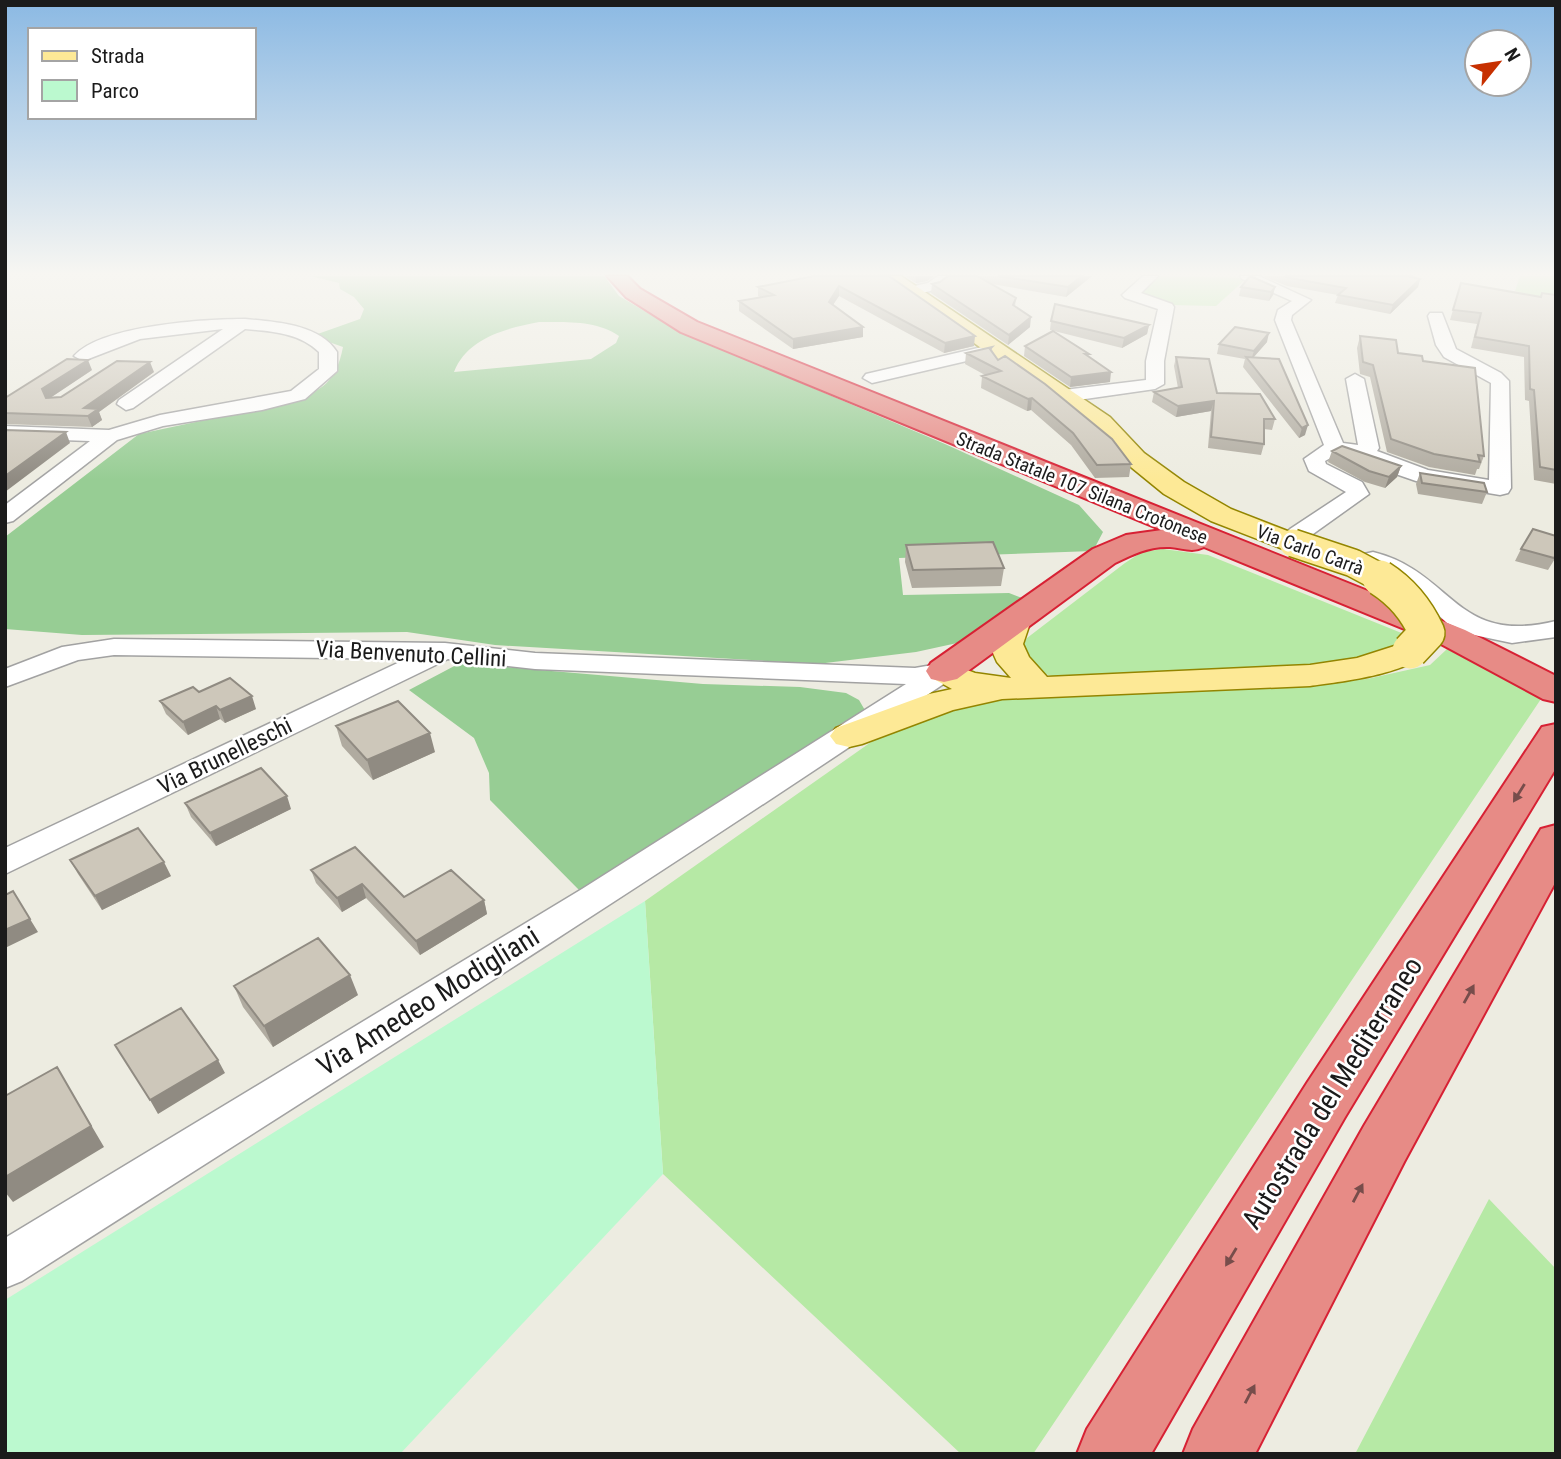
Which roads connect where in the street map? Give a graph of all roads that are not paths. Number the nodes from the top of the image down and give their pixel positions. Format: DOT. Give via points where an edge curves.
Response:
graph roads {
  1 [pos="110,344"];
  2 [pos="144,344"];
  3 [pos="213,344"];
  4 [pos="320,344"];
  5 [pos="729,344"];
  6 [pos="988,344"];
  7 [pos="1159,344"];
  8 [pos="1291,344"];
  9 [pos="1444,344"];
  10 [pos="995,349"];
  11 [pos="83,356"];
  12 [pos="122,359"];
  13 [pos="872,378"];
  14 [pos="1355,379"];
  15 [pos="1064,396"];
  16 [pos="127,404"];
  17 [pos="5,432"];
  18 [pos="30,433"];
  19 [pos="110,436"];
  20 [pos="978,447"];
  21 [pos="1335,447"];
  22 [pos="5,450"];
  23 [pos="1359,452"];
  24 [pos="5,516"];
  25 [pos="1296,539"];
  26 [pos="1104,556"];
  27 [pos="1304,577"];
  28 [pos="1014,623"];
  29 [pos="1556,629"];
  30 [pos="978,648"];
  31 [pos="445,651"];
  32 [pos="944,671"];
  33 [pos="863,672"];
  34 [pos="5,679"];
  35 [pos="1017,683"];
  36 [pos="1556,691"];
  37 [pos="905,697"];
  38 [pos="849,736"];
  39 [pos="1556,736"];
  40 [pos="1556,840"];
  41 [pos="5,862"];
  42 [pos="5,1265"];
  43 [pos="1112,1454"];
  44 [pos="1218,1454"];
  1 -- 11 [label="street"];
  2 -- 12 [label="street"];
  3 -- 16 [label="street"];
  4 -- 19 [label="street" via="330,356 328,371 298,395 160,421"];
  5 -- 20 [label="highway, Strada Statale 107 Silana Crotonese"];
  6 -- 10 [label="main road, Via Carlo Carrà"];
  7 -- 15 [label="street" via="1155,384"];
  8 -- 21 [label="street"];
  9 -- 23 [label="street" via="1451,354 1500,381 1500,488 1424,476"];
  10 -- 13 [label="street"];
  10 -- 15 [label="main road, Via Carlo Carrà"];
  14 -- 23 [label="street" via="1369,447"];
  15 -- 25 [label="main road, Via Carlo Carrà" via="1101,422 1135,458 1174,488 1262,533"];
  17 -- 18 [label="street"];
  18 -- 19 [label="street"];
  18 -- 22 [label="street"];
  19 -- 24 [label="street"];
  20 -- 26 [label="highway" via="1085,496 1109,514 1116,527"];
  20 -- 27 [label="highway, Strada Statale 107 Silana Crotonese"];
  21 -- 23 [label="street"];
  21 -- 25 [label="street" via="1314,459 1316,467 1354,487 1357,494"];
  25 -- 29 [label="street" via="1352,551 1398,571 1444,608 1491,633 1514,636"];
  25 -- 35 [label="main road, Via Carlo Carrà, bridge" via="1385,580 1415,606 1427,633 1410,651 1376,666 1332,674 1084,686"];
  26 -- 27 [label="highway" via="1137,541 1170,538 1198,542"];
  26 -- 28 [label="highway"];
  27 -- 36 [label="highway, Strada Statale 107 Silana Crotonese" via="1453,637"];
  28 -- 30 [label="highway"];
  28 -- 35 [label="main road" via="1006,645"];
  30 -- 32 [label="highway"];
  30 -- 33 [label="street, Via Benvenuto Cellini"];
  31 -- 33 [label="street, Via Benvenuto Cellini" via="535,661"];
  31 -- 34 [label="street, Via Benvenuto Cellini" via="114,647 72,653"];
  31 -- 41 [label="street, Via Brunelleschi"];
  32 -- 33 [label="street, Via Benvenuto Cellini" via="915,676"];
  32 -- 35 [label="main road, Via Carlo Carrà" via="965,682"];
  32 -- 37 [label="street, Via Amedeo Modigliani"];
  33 -- 37 [label="street, Via Benvenuto Cellini"];
  35 -- 38 [label="main road" via="942,702"];
  37 -- 38 [label="street, Via Amedeo Modigliani"];
  38 -- 42 [label="street, Via Amedeo Modigliani"];
  39 -- 43 [label="highway, Autostrada del Mediterraneo, one-way" via="1326,1100"];
  44 -- 40 [label="highway, one-way" via="1384,1144"];
}
